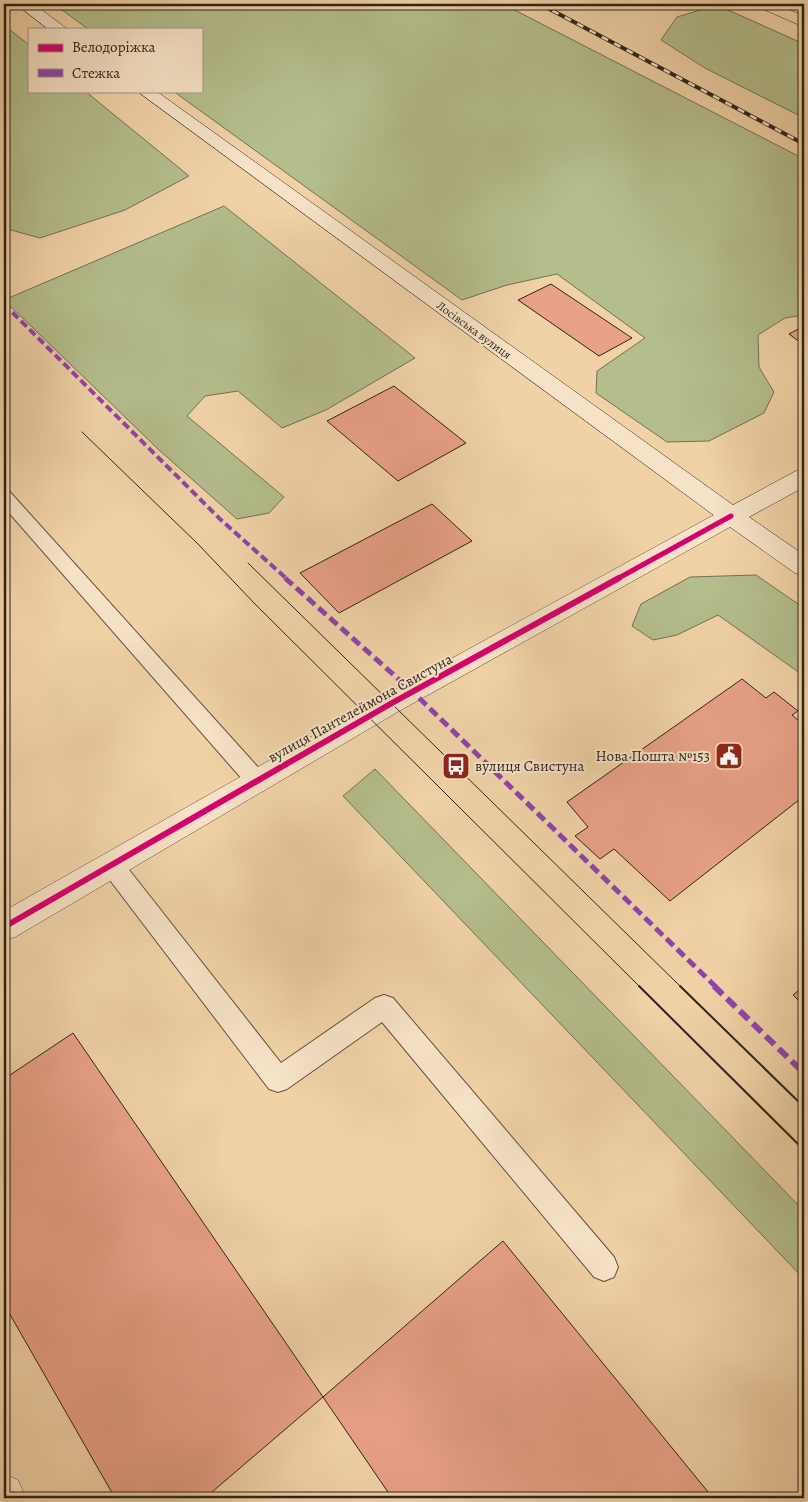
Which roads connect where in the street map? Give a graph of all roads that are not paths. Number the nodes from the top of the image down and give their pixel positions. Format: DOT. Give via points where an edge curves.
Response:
graph roads {
  1 [pos="24,4"];
  2 [pos="763,4"];
  3 [pos="804,22"];
  4 [pos="58,28"];
  5 [pos="146,92"];
  6 [pos="804,477"];
  7 [pos="4,496"];
  8 [pos="732,516"];
  9 [pos="804,566"];
  10 [pos="257,781"];
  11 [pos="112,864"];
  12 [pos="4,927"];
  13 [pos="604,1267"];
  14 [pos="4,1494"];
  15 [pos="6,1498"];
  1 -- 4 [label="main road"];
  2 -- 3 [label="main road"];
  5 -- 8 [label="main road, Лосівська вулиця"];
  6 -- 8 [label="main road, вулиця Пантелеймона Свистуна"];
  7 -- 10 [label="lane"];
  8 -- 9 [label="main road, Лосівська вулиця"];
  8 -- 10 [label="main road, вулиця Пантелеймона Свистуна"];
  10 -- 11 [label="main road, вулиця Пантелеймона Свистуна"];
  11 -- 12 [label="main road, вулиця Пантелеймона Свистуна"];
  11 -- 13 [label="lane" via="278,1080 384,1006"];
  14 -- 15 [label="main road"];
}
